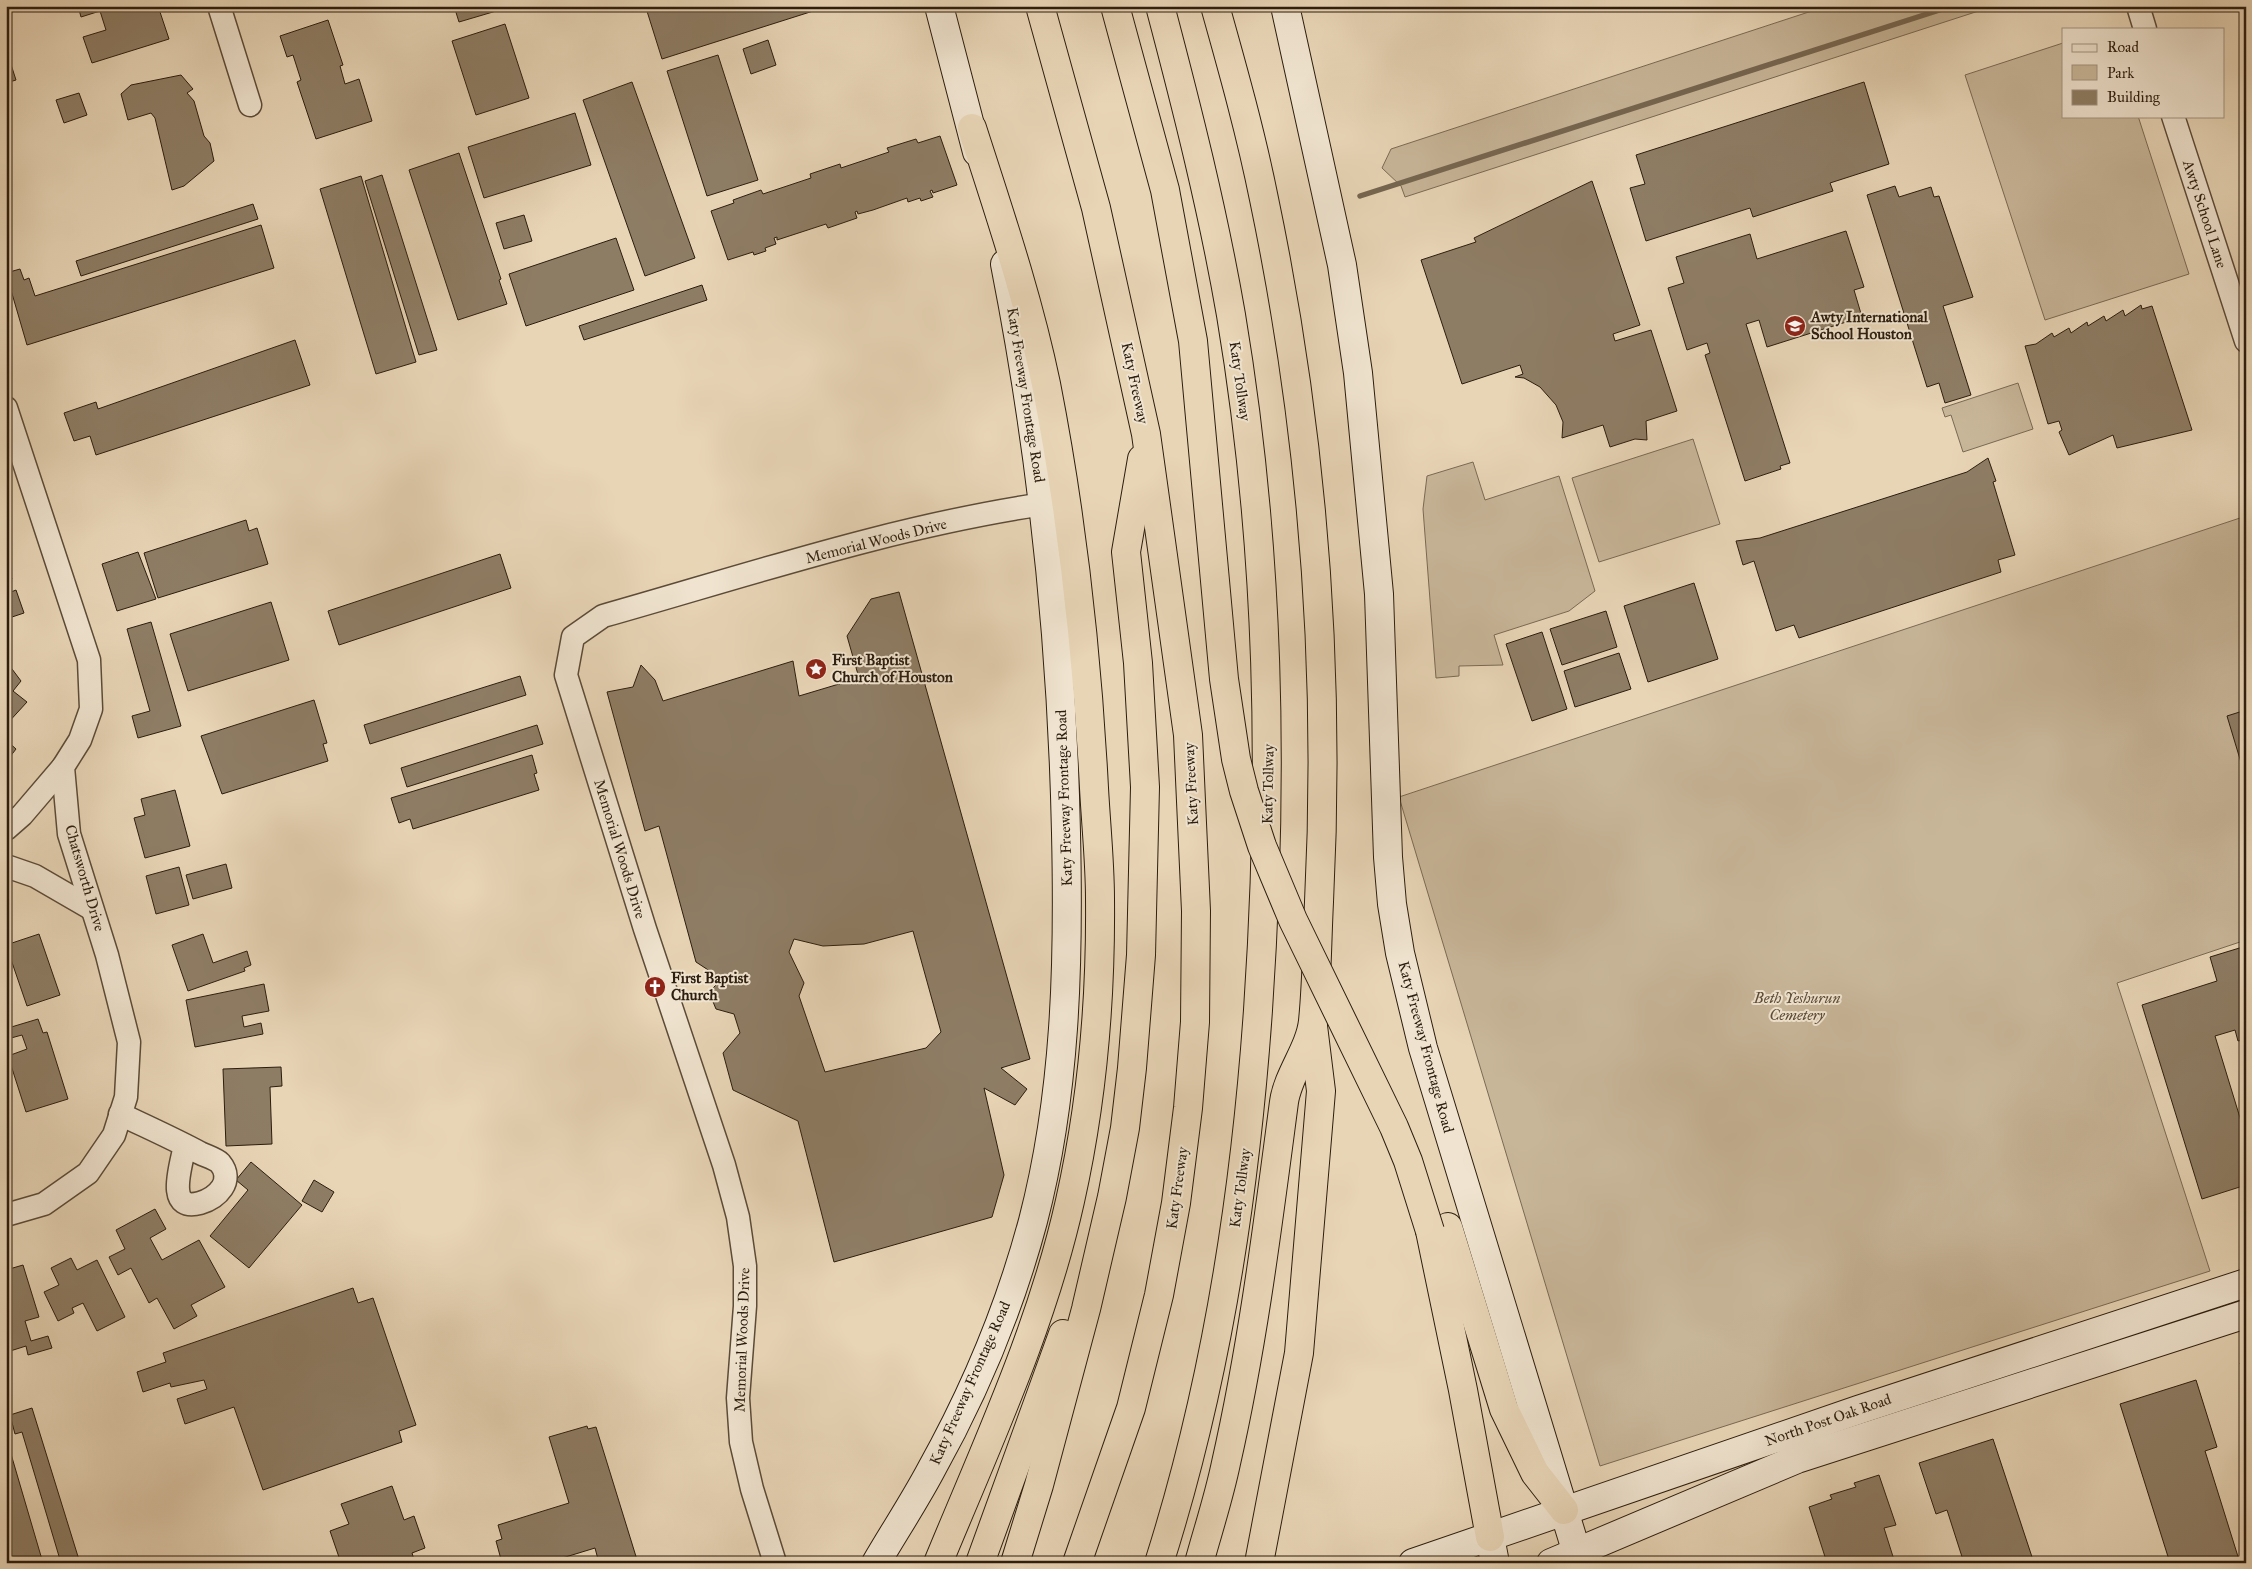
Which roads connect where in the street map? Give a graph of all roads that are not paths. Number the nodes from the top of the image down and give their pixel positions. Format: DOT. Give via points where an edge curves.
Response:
graph roads {
  1 [pos="219,6"];
  2 [pos="939,6"];
  3 [pos="1040,6"];
  4 [pos="1115,6"];
  5 [pos="1134,6"];
  6 [pos="1160,6"];
  7 [pos="1215,6"];
  8 [pos="1284,6"];
  9 [pos="2138,6"];
  10 [pos="2145,28"];
  11 [pos="250,105"];
  12 [pos="2174,118"];
  13 [pos="972,128"];
  14 [pos="2246,341"];
  15 [pos="6,408"];
  16 [pos="1146,434"];
  17 [pos="1044,504"];
  18 [pos="63,767"];
  19 [pos="6,829"];
  20 [pos="6,866"];
  21 [pos="92,909"];
  22 [pos="1312,1026"];
  23 [pos="120,1114"];
  24 [pos="185,1145"];
  25 [pos="1112,1196"];
  26 [pos="6,1215"];
  27 [pos="1439,1229"];
  28 [pos="2246,1283"];
  29 [pos="2246,1314"];
  30 [pos="1564,1510"];
  31 [pos="767,1538"];
  32 [pos="1493,1550"];
  33 [pos="1578,1558"];
  34 [pos="775,1563"];
  35 [pos="786,1563"];
  36 [pos="876,1563"];
  37 [pos="938,1563"];
  38 [pos="980,1563"];
  39 [pos="1015,1563"];
  40 [pos="1078,1563"];
  41 [pos="1159,1563"];
  42 [pos="1198,1563"];
  43 [pos="1259,1563"];
  44 [pos="1413,1563"];
  45 [pos="1551,1563"];
  1 -- 11 [label="street"];
  2 -- 13 [label="main road, Katy Freeway Frontage Road"];
  3 -- 16 [label="highway, Katy Freeway" via="1098,217"];
  4 -- 27 [label="highway, bridge" via="1165,190 1191,332 1224,679 1244,791 1262,846 1290,912 1394,1126"];
  5 -- 27 [label="highway" via="1181,182 1205,308 1220,425 1241,675 1258,774 1286,861 1413,1126"];
  6 -- 41 [label="highway, Katy Tollway" via="1193,132 1231,317 1258,534 1268,733 1263,934 1240,1197 1221,1312 1197,1425"];
  7 -- 22 [label="highway" via="1251,140 1278,266 1308,492 1323,732 1322,853"];
  8 -- 30 [label="main road, Katy Freeway Frontage Road" via="1342,265 1358,373 1380,594 1388,857 1400,953 1423,1048"];
  9 -- 10 [label="street"];
  12 -- 14 [label="street, Awty School Lane"];
  13 -- 17 [label="main road, Katy Freeway Frontage Road" via="1010,289"];
  13 -- 37 [label="highway" via="1015,264 1045,382 1071,533 1091,723 1100,899 1094,1047 1082,1142 1070,1201 1024,1356"];
  15 -- 18 [label="street" via="89,660 91,709 80,740"];
  16 -- 25 [label="highway" via="1126,552 1138,663 1145,787 1142,946 1125,1128"];
  16 -- 40 [label="highway, Katy Freeway" via="1188,735 1196,911 1195,1022 1176,1203 1159,1295 1131,1408"];
  17 -- 31 [label="street, Memorial Woods Drive" via="999,511 849,547 603,616 573,637 566,675 738,1217 745,1266 738,1398 741,1442"];
  17 -- 36 [label="main road, Katy Freeway Frontage Road" via="1056,614 1063,729 1067,905 1064,1026 1054,1122 1032,1224 990,1344 941,1452"];
  18 -- 19 [label="street"];
  18 -- 21 [label="street, Chatsworth Drive" via="69,834"];
  20 -- 21 [label="street" via="35,876"];
  21 -- 23 [label="street, Chatsworth Drive" via="130,1042 126,1097"];
  22 -- 42 [label="highway" via="1286,1088 1258,1292 1226,1465"];
  22 -- 43 [label="highway" via="1321,1091 1299,1353"];
  23 -- 24 [label="street"];
  23 -- 26 [label="street, Chatsworth Drive" via="114,1135 88,1173 44,1204"];
  25 -- 38 [label="highway"];
  25 -- 39 [label="highway" via="1054,1430"];
  27 -- 30 [label="highway" via="1504,1409 1535,1473"];
  27 -- 32 [label="highway" via="1462,1382"];
  28 -- 30 [label="main road, North Post Oak Road"];
  29 -- 33 [label="main road, North Post Oak Road" via="1797,1459"];
  30 -- 32 [label="main road, North Post Oak Road"];
  30 -- 33 [label="main road, Katy Freeway Frontage Road"];
  31 -- 34 [label="street, Memorial Woods Drive"];
  31 -- 35 [label="street, Memorial Woods Drive"];
  32 -- 44 [label="main road, North Post Oak Road"];
  33 -- 45 [label="main road, North Post Oak Road"];
}
